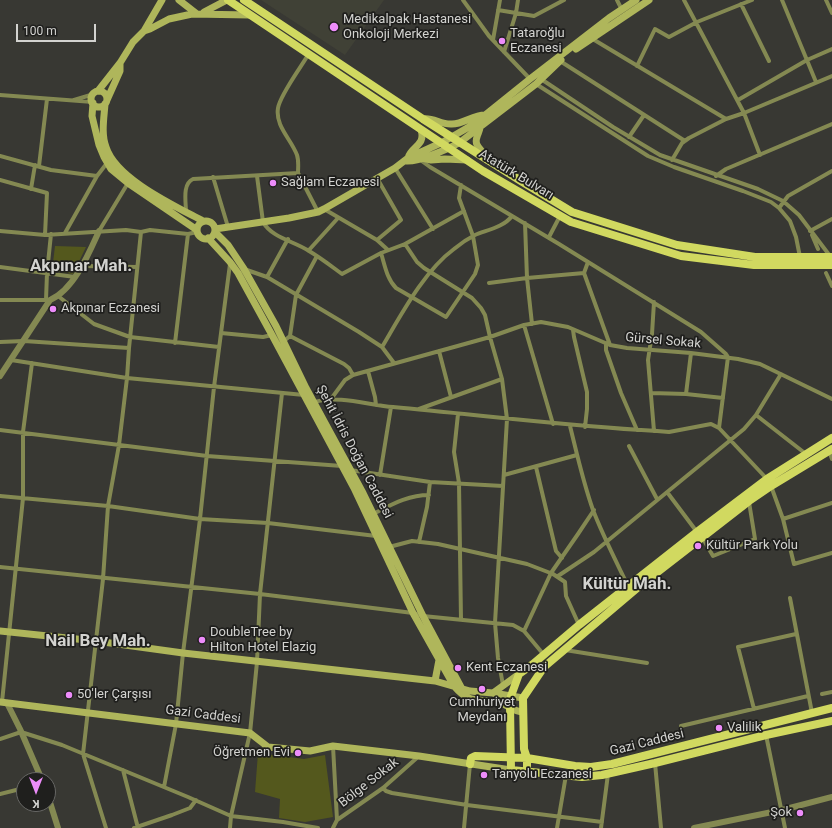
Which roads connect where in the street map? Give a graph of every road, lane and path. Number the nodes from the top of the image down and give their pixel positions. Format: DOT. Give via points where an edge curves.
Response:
graph roads {
  1 [pos="162,0"];
  2 [pos="179,0"];
  3 [pos="227,0"];
  4 [pos="244,0"];
  5 [pos="463,0"];
  6 [pos="500,0"];
  7 [pos="518,0"];
  8 [pos="564,0"];
  9 [pos="617,0"];
  10 [pos="636,0"];
  11 [pos="648,0"];
  12 [pos="684,0"];
  13 [pos="752,0"];
  14 [pos="782,0"];
  15 [pos="826,0"];
  16 [pos="558,2"];
  17 [pos="741,4"];
  18 [pos="498,10"];
  19 [pos="622,10"];
  20 [pos="199,13"];
  21 [pos="516,13"];
  22 [pos="832,13"];
  23 [pos="250,15"];
  24 [pos="697,22"];
  25 [pos="144,30"];
  26 [pos="592,38"];
  27 [pos="493,40"];
  28 [pos="832,49"];
  29 [pos="504,52"];
  30 [pos="308,55"];
  31 [pos="807,60"];
  32 [pos="560,61"];
  33 [pos="769,61"];
  34 [pos="120,62"];
  35 [pos="637,66"];
  36 [pos="832,76"];
  37 [pos="530,79"];
  38 [pos="538,81"];
  39 [pos="816,82"];
  40 [pos="96,92"];
  41 [pos="0,95"];
  42 [pos="47,98"];
  43 [pos="738,100"];
  44 [pos="72,101"];
  45 [pos="106,102"];
  46 [pos="93,103"];
  47 [pos="744,113"];
  48 [pos="486,115"];
  49 [pos="644,115"];
  50 [pos="423,119"];
  51 [pos="726,119"];
  52 [pos="832,124"];
  53 [pos="480,126"];
  54 [pos="421,130"];
  55 [pos="628,137"];
  56 [pos="452,138"];
  57 [pos="685,141"];
  58 [pos="442,142"];
  59 [pos="459,142"];
  60 [pos="450,148"];
  61 [pos="760,155"];
  62 [pos="0,156"];
  63 [pos="420,158"];
  64 [pos="406,160"];
  65 [pos="467,160"];
  66 [pos="488,160"];
  67 [pos="672,160"];
  68 [pos="107,163"];
  69 [pos="37,166"];
  70 [pos="395,168"];
  71 [pos="832,171"];
  72 [pos="298,174"];
  73 [pos="717,175"];
  74 [pos="97,176"];
  75 [pos="257,176"];
  76 [pos="213,178"];
  77 [pos="377,178"];
  78 [pos="0,180"];
  79 [pos="713,180"];
  80 [pos="128,184"];
  81 [pos="461,185"];
  82 [pos="31,189"];
  83 [pos="783,201"];
  84 [pos="779,208"];
  85 [pos="321,210"];
  86 [pos="464,211"];
  87 [pos="186,212"];
  88 [pos="512,216"];
  89 [pos="560,216"];
  90 [pos="338,218"];
  91 [pos="832,219"];
  92 [pos="203,221"];
  93 [pos="263,222"];
  94 [pos="525,223"];
  95 [pos="228,228"];
  96 [pos="433,229"];
  97 [pos="0,231"];
  98 [pos="99,231"];
  99 [pos="197,231"];
  100 [pos="215,231"];
  101 [pos="810,231"];
  102 [pos="141,232"];
  103 [pos="65,233"];
  104 [pos="51,234"];
  105 [pos="188,234"];
  106 [pos="45,235"];
  107 [pos="473,236"];
  108 [pos="549,237"];
  109 [pos="208,238"];
  110 [pos="288,239"];
  111 [pos="377,240"];
  112 [pos="405,244"];
  113 [pos="818,249"];
  114 [pos="309,250"];
  115 [pos="388,250"];
  116 [pos="381,253"];
  117 [pos="317,256"];
  118 [pos="800,258"];
  119 [pos="832,260"];
  120 [pos="230,262"];
  121 [pos="588,262"];
  122 [pos="83,266"];
  123 [pos="0,267"];
  124 [pos="137,267"];
  125 [pos="244,269"];
  126 [pos="47,273"];
  127 [pos="430,273"];
  128 [pos="584,273"];
  129 [pos="826,273"];
  130 [pos="75,277"];
  131 [pos="267,277"];
  132 [pos="527,278"];
  133 [pos="489,283"];
  134 [pos="832,286"];
  135 [pos="463,292"];
  136 [pos="296,295"];
  137 [pos="58,296"];
  138 [pos="413,298"];
  139 [pos="0,300"];
  140 [pos="48,300"];
  141 [pos="654,302"];
  142 [pos="532,324"];
  143 [pos="524,325"];
  144 [pos="573,330"];
  145 [pos="221,333"];
  146 [pos="272,335"];
  147 [pos="130,337"];
  148 [pos="490,337"];
  149 [pos="287,339"];
  150 [pos="24,341"];
  151 [pos="0,342"];
  152 [pos="175,343"];
  153 [pos="608,344"];
  154 [pos="219,347"];
  155 [pos="382,347"];
  156 [pos="129,348"];
  157 [pos="649,349"];
  158 [pos="439,351"];
  159 [pos="691,353"];
  160 [pos="728,357"];
  161 [pos="11,360"];
  162 [pos="32,363"];
  163 [pos="394,363"];
  164 [pos="368,371"];
  165 [pos="781,374"];
  166 [pos="353,375"];
  167 [pos="0,376"];
  168 [pos="127,378"];
  169 [pos="502,379"];
  170 [pos="214,387"];
  171 [pos="282,393"];
  172 [pos="651,393"];
  173 [pos="686,394"];
  174 [pos="304,395"];
  175 [pos="451,397"];
  176 [pos="723,398"];
  177 [pos="332,399"];
  178 [pos="832,399"];
  179 [pos="315,402"];
  180 [pos="376,405"];
  181 [pos="391,407"];
  182 [pos="417,409"];
  183 [pos="458,414"];
  184 [pos="756,415"];
  185 [pos="508,419"];
  186 [pos="553,424"];
  187 [pos="570,426"];
  188 [pos="585,427"];
  189 [pos="719,428"];
  190 [pos="0,430"];
  191 [pos="637,430"];
  192 [pos="654,431"];
  193 [pos="23,432"];
  194 [pos="832,438"];
  195 [pos="730,440"];
  196 [pos="119,445"];
  197 [pos="629,446"];
  198 [pos="831,453"];
  199 [pos="806,454"];
  200 [pos="577,455"];
  201 [pos="207,456"];
  202 [pos="274,460"];
  203 [pos="342,466"];
  204 [pos="536,467"];
  205 [pos="350,470"];
  206 [pos="380,475"];
  207 [pos="504,475"];
  208 [pos="430,482"];
  209 [pos="769,482"];
  210 [pos="459,483"];
  211 [pos="503,486"];
  212 [pos="666,492"];
  213 [pos="0,496"];
  214 [pos="428,496"];
  215 [pos="23,498"];
  216 [pos="657,499"];
  217 [pos="749,502"];
  218 [pos="832,503"];
  219 [pos="108,506"];
  220 [pos="594,510"];
  221 [pos="373,514"];
  222 [pos="200,519"];
  223 [pos="783,519"];
  224 [pos="268,523"];
  225 [pos="699,534"];
  226 [pos="377,536"];
  227 [pos="420,542"];
  228 [pos="606,542"];
  229 [pos="389,547"];
  230 [pos="460,549"];
  231 [pos="832,554"];
  232 [pos="499,558"];
  233 [pos="562,558"];
  234 [pos="0,567"];
  235 [pos="15,569"];
  236 [pos="551,573"];
  237 [pos="558,576"];
  238 [pos="102,579"];
  239 [pos="628,586"];
  240 [pos="191,588"];
  241 [pos="260,594"];
  242 [pos="790,598"];
  243 [pos="414,613"];
  244 [pos="423,616"];
  245 [pos="461,620"];
  246 [pos="495,623"];
  247 [pos="579,625"];
  248 [pos="0,631"];
  249 [pos="524,631"];
  250 [pos="9,632"];
  251 [pos="796,634"];
  252 [pos="96,641"];
  253 [pos="565,650"];
  254 [pos="183,654"];
  255 [pos="544,655"];
  256 [pos="439,660"];
  257 [pos="257,662"];
  258 [pos="646,663"];
  259 [pos="519,674"];
  260 [pos="435,681"];
  261 [pos="503,684"];
  262 [pos="454,686"];
  263 [pos="462,689"];
  264 [pos="832,692"];
  265 [pos="493,693"];
  266 [pos="822,694"];
  267 [pos="511,696"];
  268 [pos="808,696"];
  269 [pos="523,698"];
  270 [pos="3,702"];
  271 [pos="832,708"];
  272 [pos="510,709"];
  273 [pos="754,709"];
  274 [pos="523,712"];
  275 [pos="88,713"];
  276 [pos="812,714"];
  277 [pos="832,721"];
  278 [pos="176,724"];
  279 [pos="681,726"];
  280 [pos="21,732"];
  281 [pos="250,733"];
  282 [pos="766,735"];
  283 [pos="0,739"];
  284 [pos="333,746"];
  285 [pos="83,754"];
  286 [pos="419,756"];
  287 [pos="511,757"];
  288 [pos="527,758"];
  289 [pos="655,763"];
  290 [pos="470,764"];
  291 [pos="123,770"];
  292 [pos="511,770"];
  293 [pos="38,772"];
  294 [pos="527,772"];
  295 [pos="608,774"];
  296 [pos="566,775"];
  297 [pos="164,787"];
  298 [pos="383,788"];
  299 [pos="16,790"];
  300 [pos="0,794"];
  301 [pos="832,797"];
  302 [pos="196,800"];
  303 [pos="467,805"];
  304 [pos="782,810"];
  305 [pos="53,812"];
  306 [pos="231,816"];
  307 [pos="559,816"];
  308 [pos="337,820"];
  309 [pos="602,822"];
  310 [pos="58,828"];
  311 [pos="106,828"];
  312 [pos="136,828"];
  313 [pos="230,828"];
  314 [pos="318,828"];
  315 [pos="333,828"];
  316 [pos="464,828"];
  317 [pos="557,828"];
  318 [pos="601,828"];
  319 [pos="661,828"];
  320 [pos="694,828"];
  321 [pos="785,828"];
  1 -- 25 [label="main road"];
  2 -- 20 [label="main road"];
  3 -- 20 [label="main road"];
  3 -- 23 [label="main road, Atatürk Bulvarı"];
  4 -- 50 [label="main road, Atatürk Bulvarı"];
  5 -- 27 [label="street"];
  6 -- 18 [label="street"];
  7 -- 21 [label="street"];
  8 -- 16 [label="street"];
  9 -- 19 [label="street"];
  10 -- 19 [label="main road"];
  11 -- 26 [label="main road"];
  12 -- 24 [label="street"];
  13 -- 17 [label="street"];
  14 -- 31 [label="street"];
  15 -- 22 [label="street"];
  16 -- 21 [label="street" via="534,16"];
  17 -- 24 [label="street"];
  17 -- 33 [label="street"];
  18 -- 21 [label="street"];
  18 -- 27 [label="street"];
  19 -- 37 [label="main road"];
  20 -- 23 [label="main road"];
  20 -- 25 [label="main road" via="169,19"];
  21 -- 29 [label="street"];
  23 -- 30 [label="main road, Atatürk Bulvarı"];
  24 -- 35 [label="street" via="669,37 655,29"];
  24 -- 43 [label="street"];
  25 -- 34 [label="main road"];
  26 -- 32 [label="main road"];
  26 -- 35 [label="street"];
  27 -- 29 [label="street"];
  28 -- 31 [label="street"];
  29 -- 37 [label="street"];
  30 -- 54 [label="main road, Atatürk Bulvarı"];
  30 -- 72 [label="street" via="281,99 277,114 298,156"];
  31 -- 39 [label="street"];
  31 -- 43 [label="street"];
  32 -- 38 [label="main road"];
  32 -- 49 [label="street"];
  34 -- 40 [label="main road"];
  34 -- 45 [label="main road" via="120,71"];
  35 -- 51 [label="street"];
  36 -- 39 [label="street"];
  37 -- 48 [label="main road"];
  38 -- 53 [label="main road"];
  38 -- 55 [label="street"];
  38 -- 79 [label="street" via="648,156"];
  39 -- 47 [label="street"];
  40 -- 44 [label="street"];
  40 -- 45 [label="main road" via="105,93"];
  40 -- 46 [label="main road" via="92,98"];
  41 -- 42 [label="street"];
  42 -- 44 [label="street"];
  42 -- 69 [label="street"];
  43 -- 47 [label="street"];
  44 -- 46 [label="street"];
  45 -- 46 [label="main road" via="98,106"];
  45 -- 87 [label="main road" via="104,140 111,158 133,180"];
  46 -- 68 [label="main road" via="92,116 101,151"];
  47 -- 51 [label="street"];
  47 -- 61 [label="street"];
  48 -- 50 [label="main road" via="452,124"];
  48 -- 56 [label="main road"];
  49 -- 55 [label="street"];
  49 -- 57 [label="street"];
  50 -- 56 [label="main road, Atatürk Bulvarı"];
  51 -- 57 [label="street"];
  52 -- 61 [label="street"];
  53 -- 59 [label="main road"];
  53 -- 66 [label="main road" via="476,142"];
  54 -- 58 [label="main road, Atatürk Bulvarı"];
  54 -- 64 [label="main road" via="421,142 410,152"];
  55 -- 67 [label="street"];
  56 -- 58 [label="main road"];
  56 -- 59 [label="main road, Atatürk Bulvarı"];
  57 -- 67 [label="street"];
  58 -- 60 [label="main road, Atatürk Bulvarı"];
  58 -- 64 [label="main road"];
  59 -- 60 [label="main road"];
  59 -- 66 [label="main road, Atatürk Bulvarı"];
  60 -- 63 [label="main road"];
  60 -- 65 [label="main road, Atatürk Bulvarı"];
  61 -- 73 [label="street"];
  62 -- 69 [label="street"];
  63 -- 64 [label="main road"];
  63 -- 65 [label="main road"];
  63 -- 81 [label="street"];
  64 -- 70 [label="main road"];
  65 -- 89 [label="main road, Atatürk Bulvarı"];
  66 -- 118 [label="main road, Atatürk Bulvarı" via="572,212 677,245 755,257"];
  67 -- 73 [label="street"];
  68 -- 74 [label="street"];
  68 -- 80 [label="main road"];
  69 -- 74 [label="street"];
  69 -- 82 [label="street"];
  70 -- 77 [label="main road"];
  70 -- 96 [label="street"];
  71 -- 83 [label="street"];
  72 -- 75 [label="street"];
  72 -- 85 [label="street"];
  73 -- 79 [label="street"];
  73 -- 83 [label="street" via="758,189"];
  74 -- 103 [label="street"];
  75 -- 76 [label="street"];
  75 -- 93 [label="street"];
  76 -- 87 [label="street" via="193,178 187,183"];
  76 -- 95 [label="street"];
  77 -- 85 [label="main road"];
  77 -- 111 [label="street" via="401,220"];
  78 -- 82 [label="street"];
  79 -- 84 [label="street" via="772,202"];
  80 -- 98 [label="street"];
  80 -- 99 [label="main road"];
  81 -- 86 [label="street" via="459,198"];
  81 -- 88 [label="street"];
  82 -- 106 [label="street" via="47,193"];
  83 -- 84 [label="street"];
  83 -- 101 [label="street" via="799,215"];
  84 -- 118 [label="street" via="794,228"];
  85 -- 90 [label="street"];
  85 -- 93 [label="main road"];
  86 -- 96 [label="street"];
  86 -- 107 [label="street"];
  87 -- 92 [label="main road"];
  88 -- 94 [label="street"];
  88 -- 107 [label="street" via="504,223"];
  89 -- 108 [label="street"];
  89 -- 119 [label="main road, Atatürk Bulvarı" via="570,222 681,256 754,265"];
  90 -- 111 [label="street"];
  90 -- 114 [label="street"];
  91 -- 101 [label="street"];
  92 -- 99 [label="main road" via="198,225"];
  92 -- 100 [label="main road" via="211,222"];
  93 -- 95 [label="main road"];
  93 -- 110 [label="street" via="268,230"];
  94 -- 108 [label="street"];
  94 -- 132 [label="street"];
  95 -- 100 [label="main road"];
  96 -- 112 [label="street"];
  97 -- 106 [label="street"];
  98 -- 102 [label="street"];
  98 -- 103 [label="street"];
  98 -- 122 [label="street"];
  99 -- 105 [label="street"];
  99 -- 109 [label="main road" via="202,238"];
  100 -- 109 [label="main road"];
  100 -- 125 [label="main road, Şehit İdris Doğan Caddesi"];
  101 -- 113 [label="street"];
  101 -- 119 [label="street"];
  102 -- 105 [label="street" via="150,230"];
  102 -- 124 [label="street"];
  103 -- 104 [label="street"];
  104 -- 106 [label="street"];
  104 -- 126 [label="street"];
  105 -- 152 [label="street"];
  107 -- 127 [label="street" via="445,256"];
  107 -- 135 [label="street" via="478,265"];
  108 -- 121 [label="street"];
  109 -- 120 [label="main road, Şehit İdris Doğan Caddesi"];
  110 -- 114 [label="street"];
  110 -- 131 [label="street"];
  111 -- 115 [label="street"];
  112 -- 115 [label="street"];
  112 -- 127 [label="street" via="417,262"];
  114 -- 117 [label="street"];
  115 -- 116 [label="street"];
  116 -- 117 [label="street" via="342,274"];
  116 -- 138 [label="street" via="389,280 396,288"];
  117 -- 136 [label="street"];
  118 -- 119 [label="main road, Atatürk Bulvarı"];
  120 -- 145 [label="street"];
  120 -- 146 [label="main road, Şehit İdris Doğan Caddesi"];
  121 -- 128 [label="street"];
  121 -- 141 [label="street"];
  122 -- 124 [label="street"];
  122 -- 130 [label="street"];
  123 -- 126 [label="street"];
  124 -- 147 [label="street"];
  125 -- 131 [label="street"];
  125 -- 149 [label="main road, Şehit İdris Doğan Caddesi"];
  126 -- 130 [label="street"];
  126 -- 140 [label="street"];
  127 -- 135 [label="street"];
  127 -- 138 [label="street"];
  128 -- 132 [label="street"];
  128 -- 153 [label="street"];
  129 -- 134 [label="street"];
  130 -- 137 [label="street"];
  131 -- 136 [label="street"];
  132 -- 133 [label="street"];
  132 -- 142 [label="street"];
  135 -- 138 [label="street" via="446,317"];
  135 -- 148 [label="street" via="482,308"];
  136 -- 149 [label="street"];
  136 -- 155 [label="street"];
  137 -- 140 [label="street"];
  137 -- 147 [label="street" via="94,324"];
  138 -- 155 [label="street"];
  139 -- 140 [label="street"];
  140 -- 150 [label="street"];
  141 -- 157 [label="street"];
  141 -- 160 [label="street" via="701,332"];
  142 -- 143 [label="street, Gürsel Sokak"];
  142 -- 144 [label="street, Gürsel Sokak" via="541,322"];
  143 -- 148 [label="street, Gürsel Sokak"];
  143 -- 186 [label="street"];
  144 -- 153 [label="street, Gürsel Sokak"];
  144 -- 188 [label="street" via="587,392"];
  145 -- 146 [label="street" via="263,337"];
  145 -- 154 [label="street"];
  146 -- 174 [label="main road, Şehit İdris Doğan Caddesi"];
  147 -- 152 [label="street"];
  147 -- 156 [label="street"];
  148 -- 158 [label="street, Gürsel Sokak"];
  148 -- 169 [label="street"];
  149 -- 166 [label="street" via="344,364"];
  149 -- 179 [label="main road, Şehit İdris Doğan Caddesi" via="306,388"];
  150 -- 151 [label="street"];
  150 -- 156 [label="street"];
  150 -- 161 [label="street"];
  152 -- 154 [label="street"];
  153 -- 157 [label="street, Gürsel Sokak"];
  153 -- 191 [label="street" via="606,350"];
  154 -- 170 [label="street"];
  155 -- 163 [label="street"];
  156 -- 168 [label="street"];
  157 -- 159 [label="street, Gürsel Sokak"];
  157 -- 172 [label="street"];
  158 -- 163 [label="street, Gürsel Sokak"];
  158 -- 175 [label="street"];
  159 -- 160 [label="street, Gürsel Sokak"];
  159 -- 173 [label="street"];
  160 -- 165 [label="street, Gürsel Sokak" via="760,364"];
  160 -- 176 [label="street"];
  161 -- 162 [label="street"];
  161 -- 167 [label="street"];
  162 -- 168 [label="street"];
  162 -- 193 [label="street"];
  163 -- 164 [label="street, Gürsel Sokak"];
  164 -- 166 [label="street, Gürsel Sokak"];
  164 -- 180 [label="street"];
  165 -- 178 [label="street, Gürsel Sokak"];
  165 -- 184 [label="street"];
  166 -- 177 [label="street" via="345,380"];
  168 -- 170 [label="street"];
  168 -- 196 [label="street"];
  169 -- 175 [label="street"];
  169 -- 185 [label="street"];
  170 -- 171 [label="street"];
  170 -- 201 [label="street"];
  171 -- 174 [label="street"];
  171 -- 202 [label="street"];
  172 -- 173 [label="street"];
  172 -- 192 [label="street"];
  173 -- 176 [label="street"];
  174 -- 203 [label="main road, Şehit İdris Doğan Caddesi"];
  175 -- 182 [label="street"];
  176 -- 189 [label="street"];
  177 -- 179 [label="street"];
  177 -- 180 [label="street"];
  179 -- 205 [label="main road, Şehit İdris Doğan Caddesi"];
  180 -- 181 [label="street"];
  181 -- 182 [label="street"];
  181 -- 206 [label="street"];
  182 -- 183 [label="street"];
  183 -- 185 [label="street"];
  183 -- 210 [label="street" via="454,452"];
  184 -- 195 [label="street"];
  184 -- 199 [label="street"];
  185 -- 186 [label="street"];
  185 -- 207 [label="street"];
  186 -- 187 [label="street"];
  187 -- 188 [label="street"];
  187 -- 200 [label="street"];
  188 -- 191 [label="street"];
  189 -- 192 [label="street" via="711,424 669,432"];
  189 -- 195 [label="street"];
  190 -- 193 [label="street"];
  191 -- 192 [label="street"];
  193 -- 196 [label="street"];
  193 -- 215 [label="street"];
  194 -- 199 [label="main road"];
  195 -- 209 [label="street"];
  195 -- 212 [label="street"];
  196 -- 201 [label="street"];
  196 -- 219 [label="street"];
  197 -- 216 [label="street"];
  198 -- 209 [label="main road"];
  199 -- 209 [label="main road"];
  200 -- 204 [label="street"];
  200 -- 220 [label="street"];
  201 -- 202 [label="street"];
  201 -- 222 [label="street"];
  202 -- 203 [label="street"];
  202 -- 224 [label="street"];
  203 -- 226 [label="main road, Şehit İdris Doğan Caddesi"];
  204 -- 207 [label="street"];
  204 -- 233 [label="street" via="556,551"];
  205 -- 206 [label="street"];
  205 -- 221 [label="main road, Şehit İdris Doğan Caddesi"];
  206 -- 208 [label="street"];
  207 -- 211 [label="street"];
  208 -- 210 [label="street"];
  208 -- 214 [label="street"];
  209 -- 217 [label="main road"];
  209 -- 223 [label="street"];
  209 -- 225 [label="main road"];
  210 -- 211 [label="street"];
  210 -- 230 [label="street"];
  211 -- 232 [label="street"];
  212 -- 216 [label="street"];
  212 -- 225 [label="street"];
  213 -- 215 [label="street"];
  214 -- 221 [label="street" via="406,499"];
  214 -- 227 [label="street"];
  215 -- 219 [label="street"];
  215 -- 235 [label="street"];
  216 -- 228 [label="street"];
  217 -- 225 [label="main road"];
  217 -- 225 [label="street" via="755,539 713,556"];
  218 -- 223 [label="street"];
  219 -- 222 [label="street"];
  219 -- 238 [label="street"];
  220 -- 228 [label="street"];
  220 -- 233 [label="street"];
  221 -- 229 [label="main road, Şehit İdris Doğan Caddesi"];
  222 -- 224 [label="street"];
  222 -- 240 [label="street"];
  223 -- 231 [label="street" via="794,564"];
  224 -- 226 [label="street"];
  224 -- 241 [label="street"];
  225 -- 239 [label="main road"];
  225 -- 253 [label="main road"];
  226 -- 243 [label="main road, Şehit İdris Doğan Caddesi"];
  227 -- 229 [label="street" via="406,542"];
  227 -- 230 [label="street"];
  228 -- 237 [label="street"];
  228 -- 239 [label="street"];
  229 -- 244 [label="main road, Şehit İdris Doğan Caddesi"];
  230 -- 232 [label="street"];
  230 -- 245 [label="street"];
  232 -- 236 [label="street"];
  232 -- 246 [label="street"];
  233 -- 236 [label="street"];
  234 -- 235 [label="street"];
  235 -- 238 [label="street"];
  235 -- 250 [label="street"];
  236 -- 237 [label="street"];
  236 -- 249 [label="street"];
  237 -- 247 [label="street" via="565,582 566,596"];
  238 -- 240 [label="street"];
  238 -- 252 [label="street"];
  239 -- 247 [label="main road"];
  240 -- 241 [label="street"];
  240 -- 254 [label="street"];
  241 -- 243 [label="street"];
  241 -- 257 [label="street"];
  242 -- 251 [label="street"];
  243 -- 244 [label="street"];
  243 -- 256 [label="main road, Şehit İdris Doğan Caddesi"];
  244 -- 245 [label="street"];
  244 -- 263 [label="main road, Şehit İdris Doğan Caddesi"];
  245 -- 246 [label="street"];
  246 -- 249 [label="street" via="513,625"];
  246 -- 261 [label="street"];
  247 -- 255 [label="main road"];
  248 -- 250 [label="main road"];
  249 -- 255 [label="street"];
  250 -- 252 [label="main road"];
  250 -- 270 [label="street"];
  251 -- 268 [label="street"];
  251 -- 273 [label="street" via="738,647"];
  252 -- 254 [label="main road"];
  252 -- 275 [label="street"];
  253 -- 258 [label="street"];
  253 -- 269 [label="main road" via="544,667"];
  254 -- 257 [label="main road"];
  254 -- 278 [label="street"];
  255 -- 259 [label="main road"];
  256 -- 260 [label="main road"];
  256 -- 262 [label="main road, Şehit İdris Doğan Caddesi"];
  257 -- 260 [label="main road"];
  257 -- 281 [label="street"];
  259 -- 261 [label="main road"];
  259 -- 267 [label="main road"];
  260 -- 262 [label="main road"];
  261 -- 265 [label="main road"];
  262 -- 263 [label="main road"];
  262 -- 272 [label="main road" via="469,699 500,703"];
  263 -- 265 [label="main road"];
  264 -- 266 [label="street"];
  265 -- 267 [label="main road"];
  267 -- 269 [label="main road"];
  267 -- 272 [label="main road"];
  268 -- 273 [label="street"];
  268 -- 276 [label="street"];
  269 -- 274 [label="main road"];
  270 -- 275 [label="main road, Gazi Caddesi"];
  270 -- 280 [label="street"];
  271 -- 276 [label="main road, Gazi Caddesi"];
  272 -- 274 [label="main road"];
  272 -- 287 [label="main road"];
  273 -- 279 [label="street"];
  274 -- 288 [label="main road" via="524,749"];
  275 -- 278 [label="main road, Gazi Caddesi"];
  275 -- 285 [label="street"];
  276 -- 288 [label="main road, Gazi Caddesi" via="612,764 575,766"];
  277 -- 282 [label="main road, Gazi Caddesi"];
  278 -- 281 [label="main road, Gazi Caddesi"];
  278 -- 297 [label="street"];
  280 -- 283 [label="street"];
  280 -- 285 [label="street"];
  280 -- 293 [label="street"];
  281 -- 284 [label="main road, Gazi Caddesi" via="268,747 310,751"];
  281 -- 306 [label="street"];
  282 -- 289 [label="main road, Gazi Caddesi"];
  282 -- 304 [label="street"];
  284 -- 286 [label="main road, Gazi Caddesi"];
  284 -- 308 [label="street"];
  285 -- 291 [label="street"];
  285 -- 311 [label="street"];
  286 -- 290 [label="main road, Gazi Caddesi"];
  286 -- 298 [label="street, Bölge Sokak"];
  287 -- 288 [label="main road, Gazi Caddesi"];
  287 -- 290 [label="main road, Gazi Caddesi" via="475,756 471,758"];
  287 -- 292 [label="main road"];
  288 -- 294 [label="main road"];
  289 -- 295 [label="main road, Gazi Caddesi"];
  289 -- 319 [label="street"];
  290 -- 292 [label="main road, Gazi Caddesi"];
  290 -- 303 [label="street"];
  291 -- 297 [label="street"];
  291 -- 312 [label="street"];
  292 -- 294 [label="main road, Gazi Caddesi"];
  294 -- 296 [label="main road, Gazi Caddesi"];
  295 -- 296 [label="main road, Gazi Caddesi" via="582,777"];
  295 -- 309 [label="street"];
  296 -- 307 [label="street"];
  297 -- 302 [label="street"];
  298 -- 303 [label="street" via="392,793"];
  298 -- 308 [label="street, Bölge Sokak"];
  299 -- 300 [label="street"];
  301 -- 304 [label="street"];
  302 -- 306 [label="street"];
  302 -- 312 [label="street" via="190,808"];
  303 -- 307 [label="street"];
  303 -- 316 [label="street"];
  304 -- 320 [label="street"];
  304 -- 321 [label="street"];
  305 -- 310 [label="street"];
  306 -- 313 [label="street"];
  306 -- 314 [label="street"];
  307 -- 309 [label="street"];
  307 -- 317 [label="street"];
  308 -- 315 [label="street, Bölge Sokak"];
  309 -- 318 [label="street"];
}
